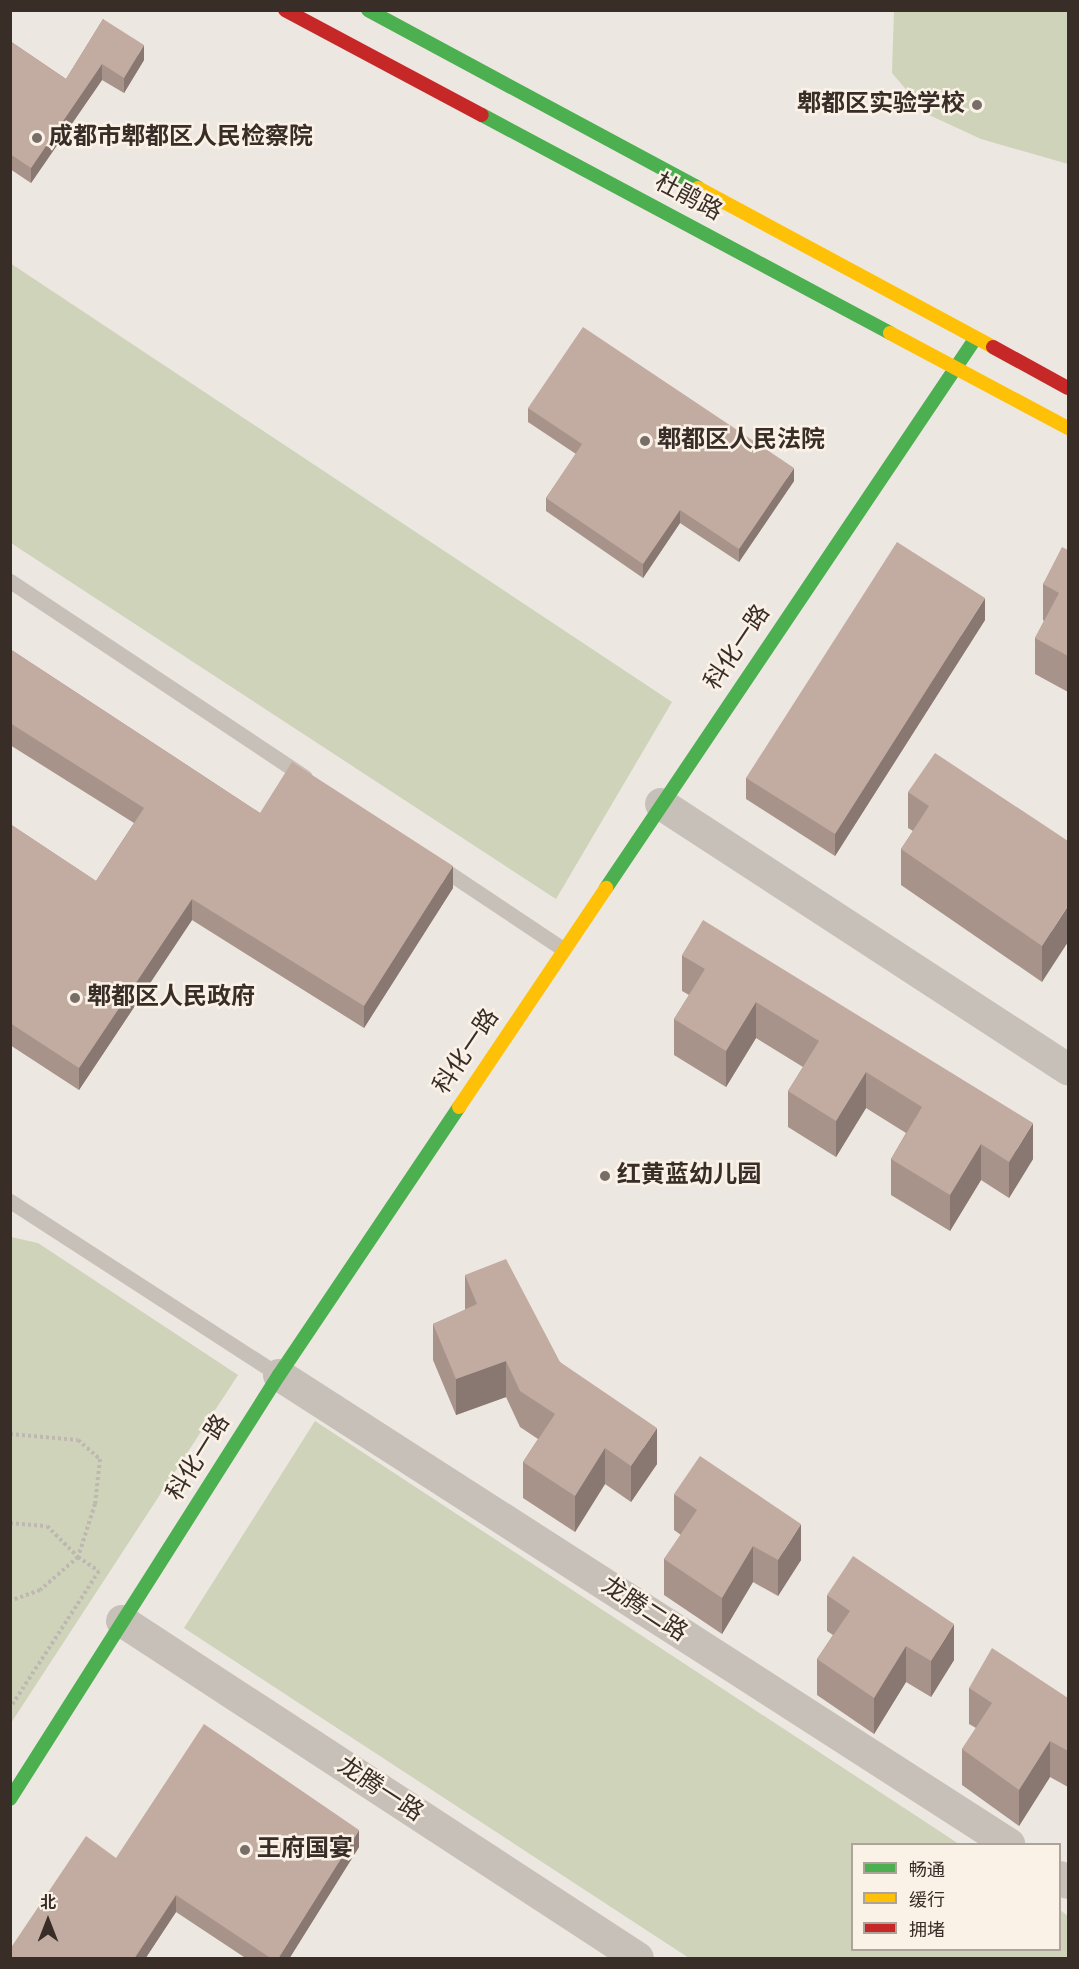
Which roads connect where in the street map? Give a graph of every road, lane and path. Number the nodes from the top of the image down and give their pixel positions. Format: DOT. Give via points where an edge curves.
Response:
graph roads {
  1 [pos="285,10"];
  2 [pos="368,10"];
  3 [pos="418,30"];
  4 [pos="398,58"];
  5 [pos="975,339"];
  6 [pos="953,368"];
  7 [pos="1068,387"];
  8 [pos="1068,428"];
  9 [pos="10,581"];
  10 [pos="317,785"];
  11 [pos="661,804"];
  12 [pos="425,857"];
  13 [pos="563,949"];
  14 [pos="1068,1069"];
  15 [pos="10,1201"];
  16 [pos="279,1375"];
  17 [pos="10,1434"];
  18 [pos="10,1523"];
  19 [pos="78,1557"];
  20 [pos="16,1598"];
  21 [pos="10,1601"];
  22 [pos="10,1606"];
  23 [pos="122,1622"];
  24 [pos="10,1708"];
  25 [pos="10,1799"];
  26 [pos="1006,1843"];
  27 [pos="638,1959"];
  1 -- 4 [label="street, 杜鹃路"];
  2 -- 3 [label="street, 杜鹃路"];
  3 -- 4 [label="street"];
  3 -- 5 [label="street, 杜鹃路"];
  4 -- 6 [label="street, 杜鹃路"];
  5 -- 6 [label="street, 科化一路"];
  5 -- 7 [label="street, 杜鹃路"];
  6 -- 8 [label="street, 杜鹃路"];
  6 -- 11 [label="street, 科化一路"];
  9 -- 10 [label="lane"];
  11 -- 13 [label="street, 科化一路"];
  11 -- 14 [label="street"];
  12 -- 13 [label="lane"];
  13 -- 16 [label="street, 科化一路"];
  15 -- 16 [label="lane"];
  16 -- 23 [label="street, 科化一路"];
  16 -- 26 [label="street, 龙腾二路"];
  17 -- 19 [label="path" via="78,1440 100,1459 95,1504"];
  18 -- 19 [label="path" via="46,1526"];
  19 -- 20 [label="path" via="40,1590"];
  19 -- 24 [label="path" via="99,1571"];
  20 -- 21 [label="path"];
  20 -- 22 [label="path"];
  23 -- 25 [label="street, 科化一路"];
  23 -- 27 [label="street, 龙腾一路"];
}
